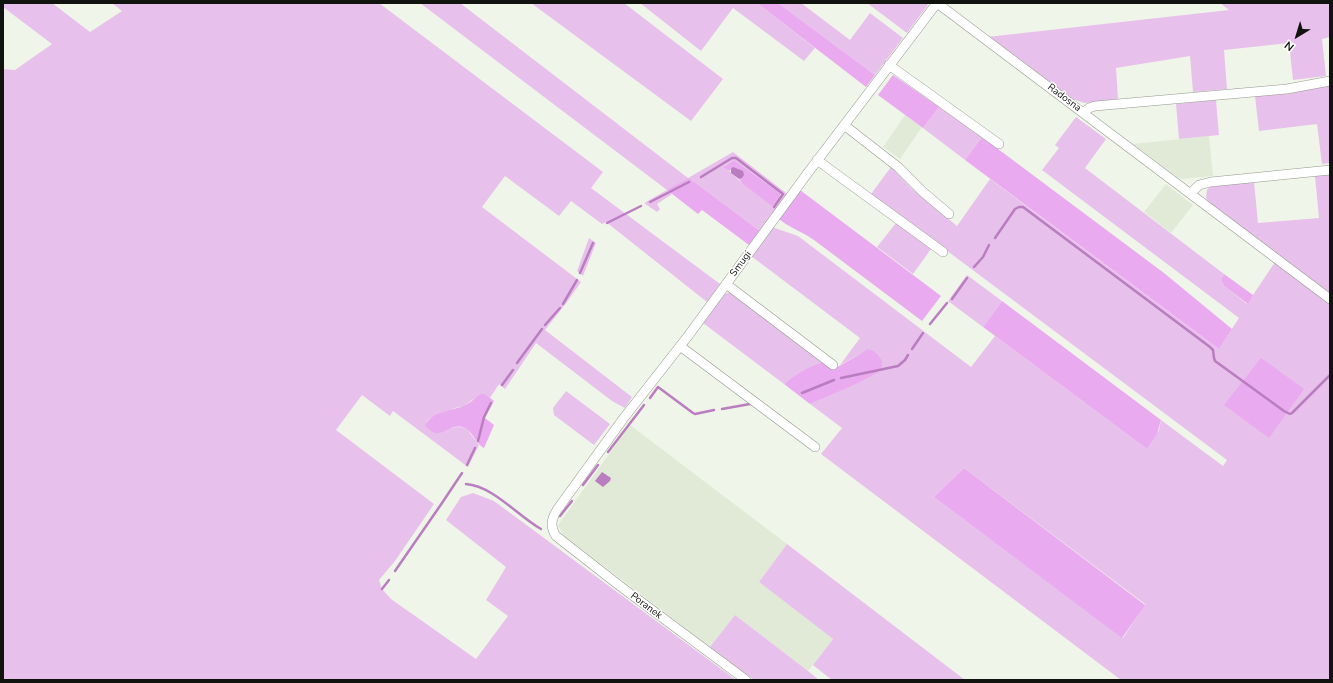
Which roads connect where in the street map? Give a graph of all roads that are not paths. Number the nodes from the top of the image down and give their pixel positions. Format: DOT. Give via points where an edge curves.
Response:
graph roads {
  1 [pos="937,3"];
  2 [pos="889,66"];
  3 [pos="1330,81"];
  4 [pos="1083,113"];
  5 [pos="844,125"];
  6 [pos="999,144"];
  7 [pos="817,160"];
  8 [pos="1330,170"];
  9 [pos="1190,194"];
  10 [pos="949,214"];
  11 [pos="943,252"];
  12 [pos="726,284"];
  13 [pos="1330,299"];
  14 [pos="680,346"];
  15 [pos="833,365"];
  16 [pos="815,447"];
  17 [pos="551,527"];
  18 [pos="746,680"];
  1 -- 2 [label="street, Smugi"];
  1 -- 4 [label="street, Radosna"];
  2 -- 5 [label="street, Smugi"];
  2 -- 6 [label="street"];
  3 -- 4 [label="street" via="1287,88 1095,106"];
  4 -- 9 [label="street, Radosna"];
  5 -- 7 [label="street, Smugi"];
  5 -- 10 [label="street" via="898,167 922,192"];
  7 -- 11 [label="street"];
  7 -- 12 [label="street, Smugi"];
  8 -- 9 [label="street" via="1211,182 1199,185"];
  9 -- 13 [label="street, Radosna"];
  12 -- 14 [label="street, Smugi"];
  12 -- 15 [label="street"];
  14 -- 16 [label="street"];
  14 -- 17 [label="street, Smugi" via="557,510"];
  17 -- 18 [label="street, Poranek" via="562,541"];
}
